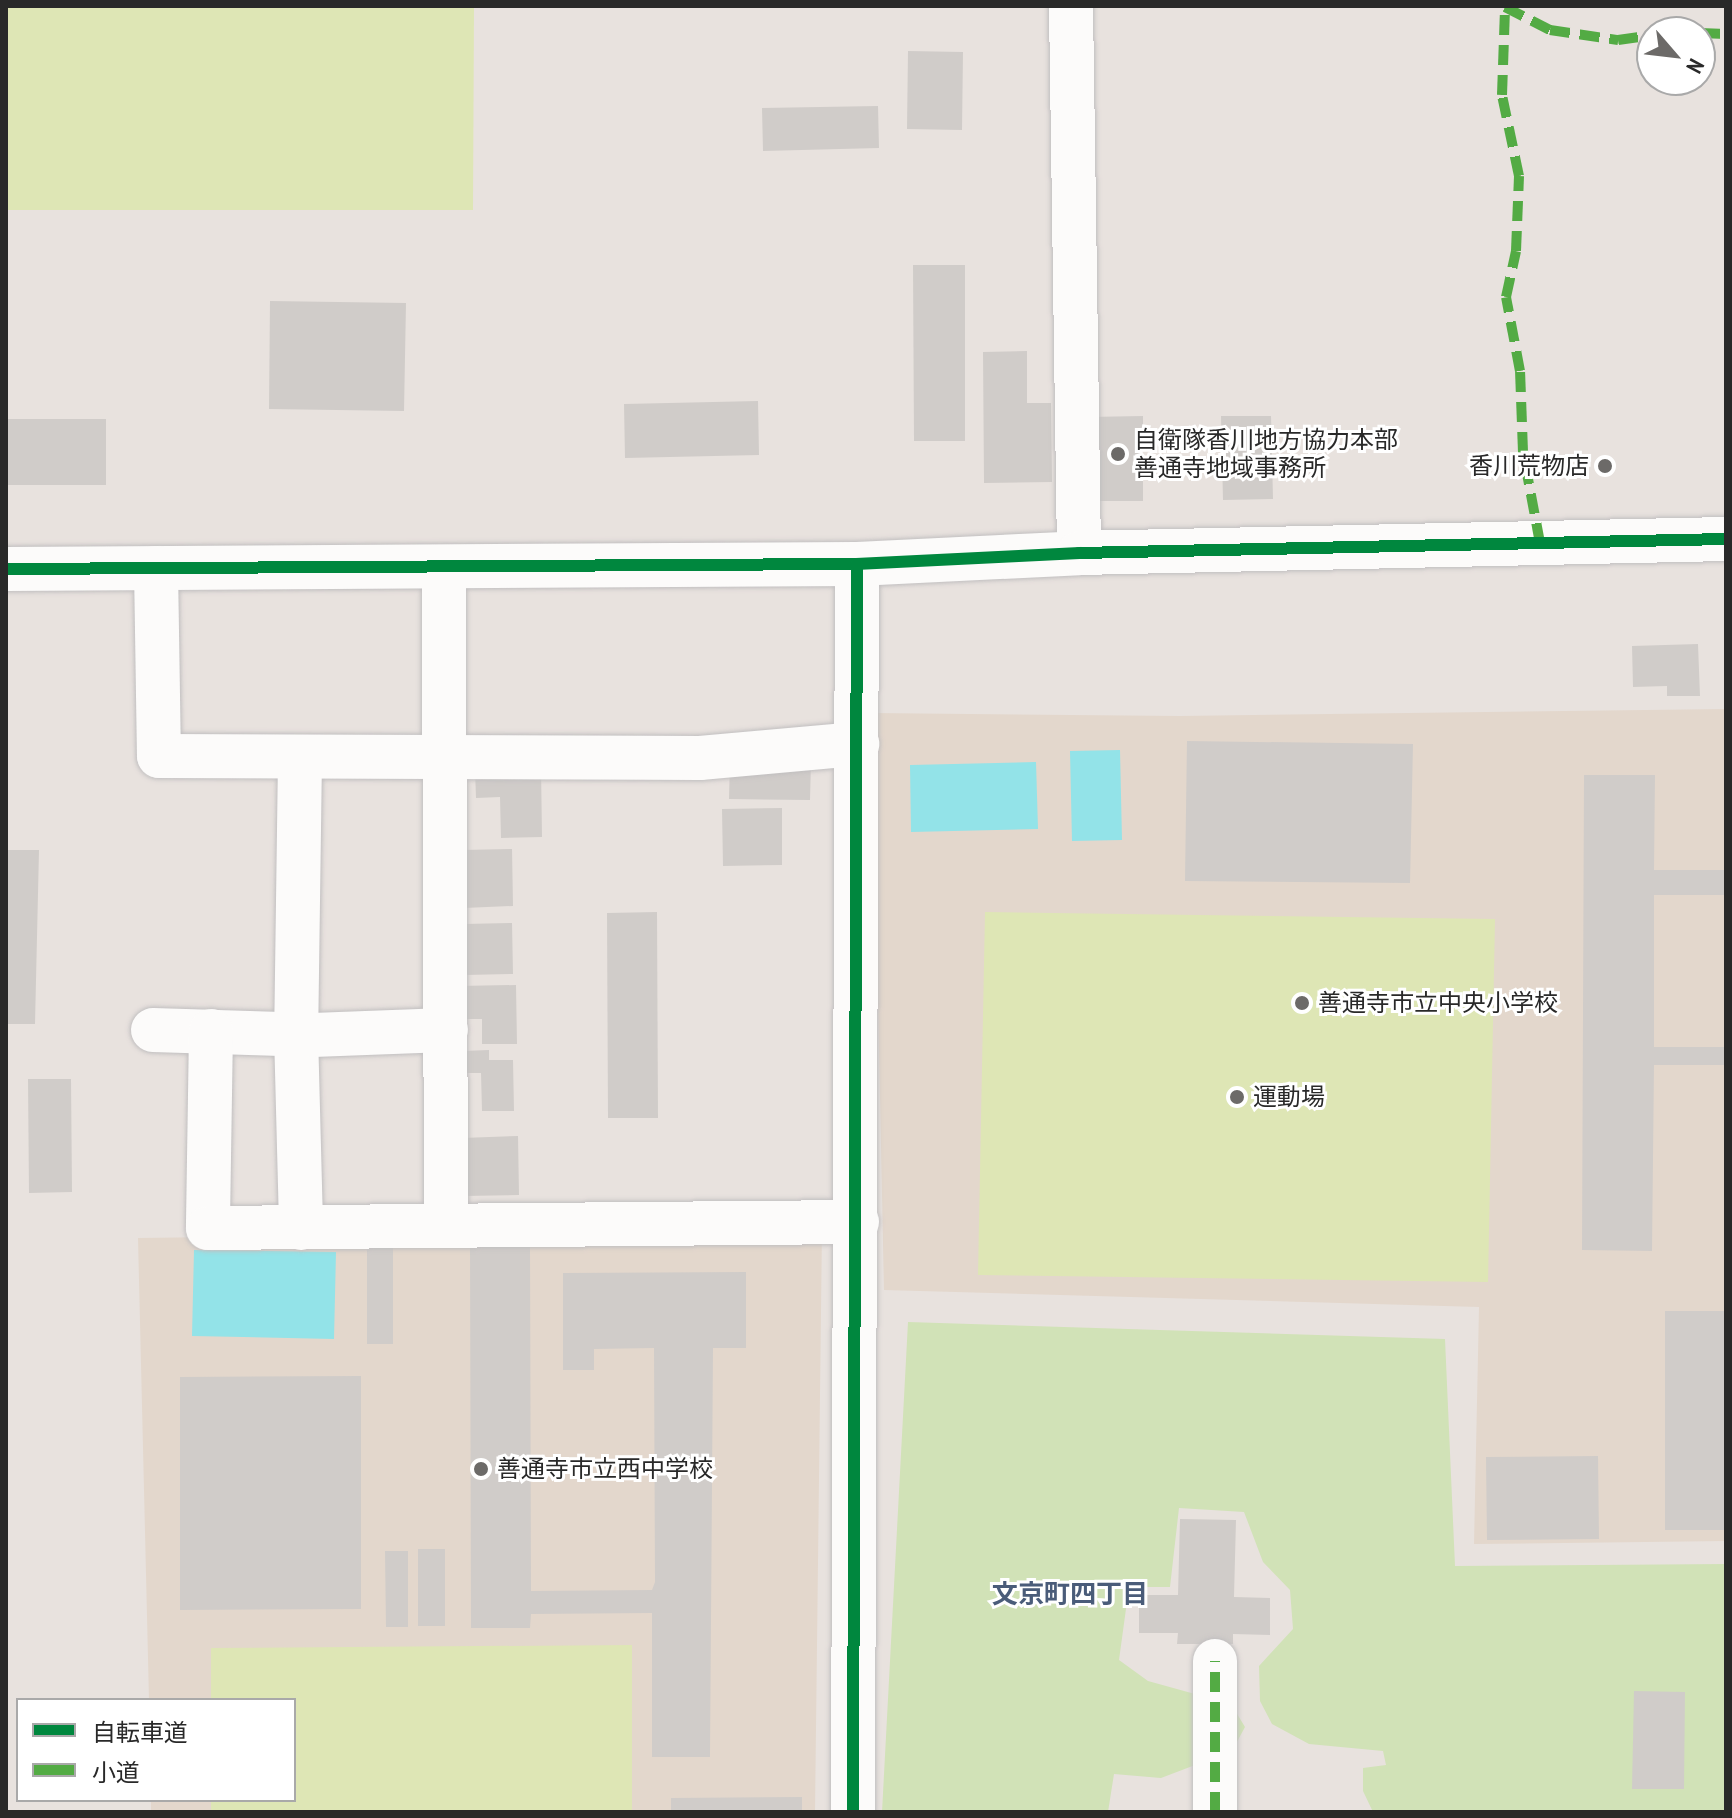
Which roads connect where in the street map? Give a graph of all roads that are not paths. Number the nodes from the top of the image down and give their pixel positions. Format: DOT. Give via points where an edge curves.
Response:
graph roads {
  1 [pos="1071,6"];
  2 [pos="1726,539"];
  3 [pos="1079,553"];
  4 [pos="857,564"];
  5 [pos="444,567"];
  6 [pos="156,568"];
  7 [pos="6,569"];
  8 [pos="857,744"];
  9 [pos="300,758"];
  10 [pos="444,759"];
  11 [pos="153,1030"];
  12 [pos="446,1030"];
  13 [pos="211,1031"];
  14 [pos="296,1033"];
  15 [pos="857,1222"];
  16 [pos="446,1226"];
  17 [pos="301,1228"];
  18 [pos="1215,1661"];
  19 [pos="853,1812"];
  20 [pos="1215,1812"];
  1 -- 3 [label="street"];
  2 -- 3 [label="street"];
  3 -- 4 [label="street"];
  4 -- 5 [label="street"];
  4 -- 8 [label="street"];
  5 -- 6 [label="street"];
  5 -- 10 [label="street"];
  6 -- 7 [label="street"];
  6 -- 9 [label="street" via="159,756"];
  8 -- 10 [label="street" via="700,758"];
  8 -- 15 [label="street"];
  9 -- 10 [label="street"];
  9 -- 14 [label="street"];
  10 -- 12 [label="street"];
  11 -- 13 [label="street"];
  12 -- 14 [label="street"];
  12 -- 16 [label="street"];
  13 -- 14 [label="street"];
  13 -- 17 [label="street" via="208,1228"];
  14 -- 17 [label="street"];
  15 -- 16 [label="street"];
  15 -- 19 [label="street"];
  16 -- 17 [label="street"];
  18 -- 20 [label="street"];
}
